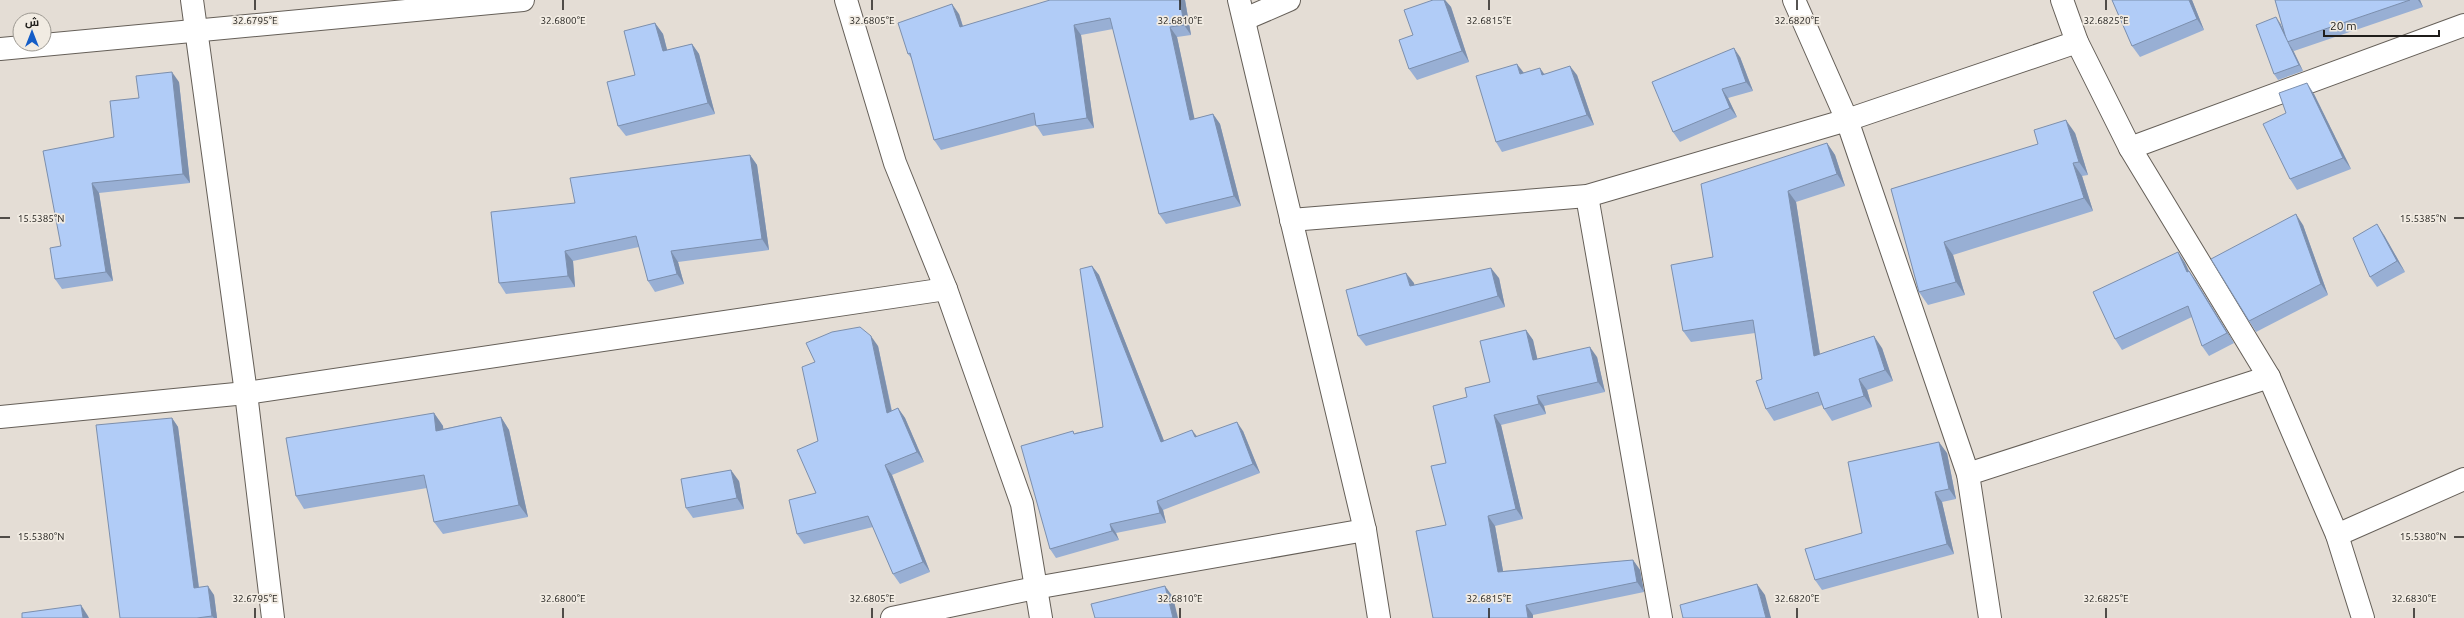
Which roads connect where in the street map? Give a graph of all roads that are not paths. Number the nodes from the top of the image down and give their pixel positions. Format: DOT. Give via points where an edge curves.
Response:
graph roads {
  1 [pos="192,0"];
  2 [pos="523,0"];
  3 [pos="846,0"];
  4 [pos="1289,0"];
  5 [pos="1794,0"];
  6 [pos="2062,0"];
  7 [pos="1242,10"];
  8 [pos="2464,25"];
  9 [pos="197,30"];
  10 [pos="2077,42"];
  11 [pos="0,49"];
  12 [pos="1847,120"];
  13 [pos="2130,148"];
  14 [pos="1588,196"];
  15 [pos="1291,220"];
  16 [pos="946,289"];
  17 [pos="2268,377"];
  18 [pos="246,393"];
  19 [pos="0,417"];
  20 [pos="1968,474"];
  21 [pos="2464,478"];
  22 [pos="1365,530"];
  23 [pos="2337,535"];
  24 [pos="1035,588"];
  25 [pos="274,618"];
  26 [pos="892,618"];
  27 [pos="1041,618"];
  28 [pos="1379,618"];
  29 [pos="1661,618"];
  30 [pos="1990,618"];
  31 [pos="2363,618"];
  1 -- 9 [label="street"];
  2 -- 9 [label="street"];
  3 -- 16 [label="street" via="895,163"];
  4 -- 7 [label="street"];
  5 -- 12 [label="street"];
  6 -- 10 [label="street"];
  7 -- 15 [label="street"];
  8 -- 13 [label="street"];
  9 -- 11 [label="street"];
  9 -- 18 [label="street"];
  10 -- 12 [label="street"];
  10 -- 13 [label="street"];
  12 -- 14 [label="street"];
  12 -- 20 [label="street"];
  13 -- 17 [label="street"];
  14 -- 15 [label="street"];
  14 -- 29 [label="street"];
  15 -- 22 [label="street"];
  16 -- 18 [label="street"];
  16 -- 24 [label="street" via="1022,504"];
  17 -- 20 [label="street"];
  17 -- 23 [label="street"];
  18 -- 19 [label="street"];
  18 -- 25 [label="street"];
  20 -- 30 [label="street"];
  21 -- 23 [label="street"];
  22 -- 24 [label="street"];
  22 -- 28 [label="street"];
  23 -- 31 [label="street"];
  24 -- 26 [label="street"];
  24 -- 27 [label="street"];
}
